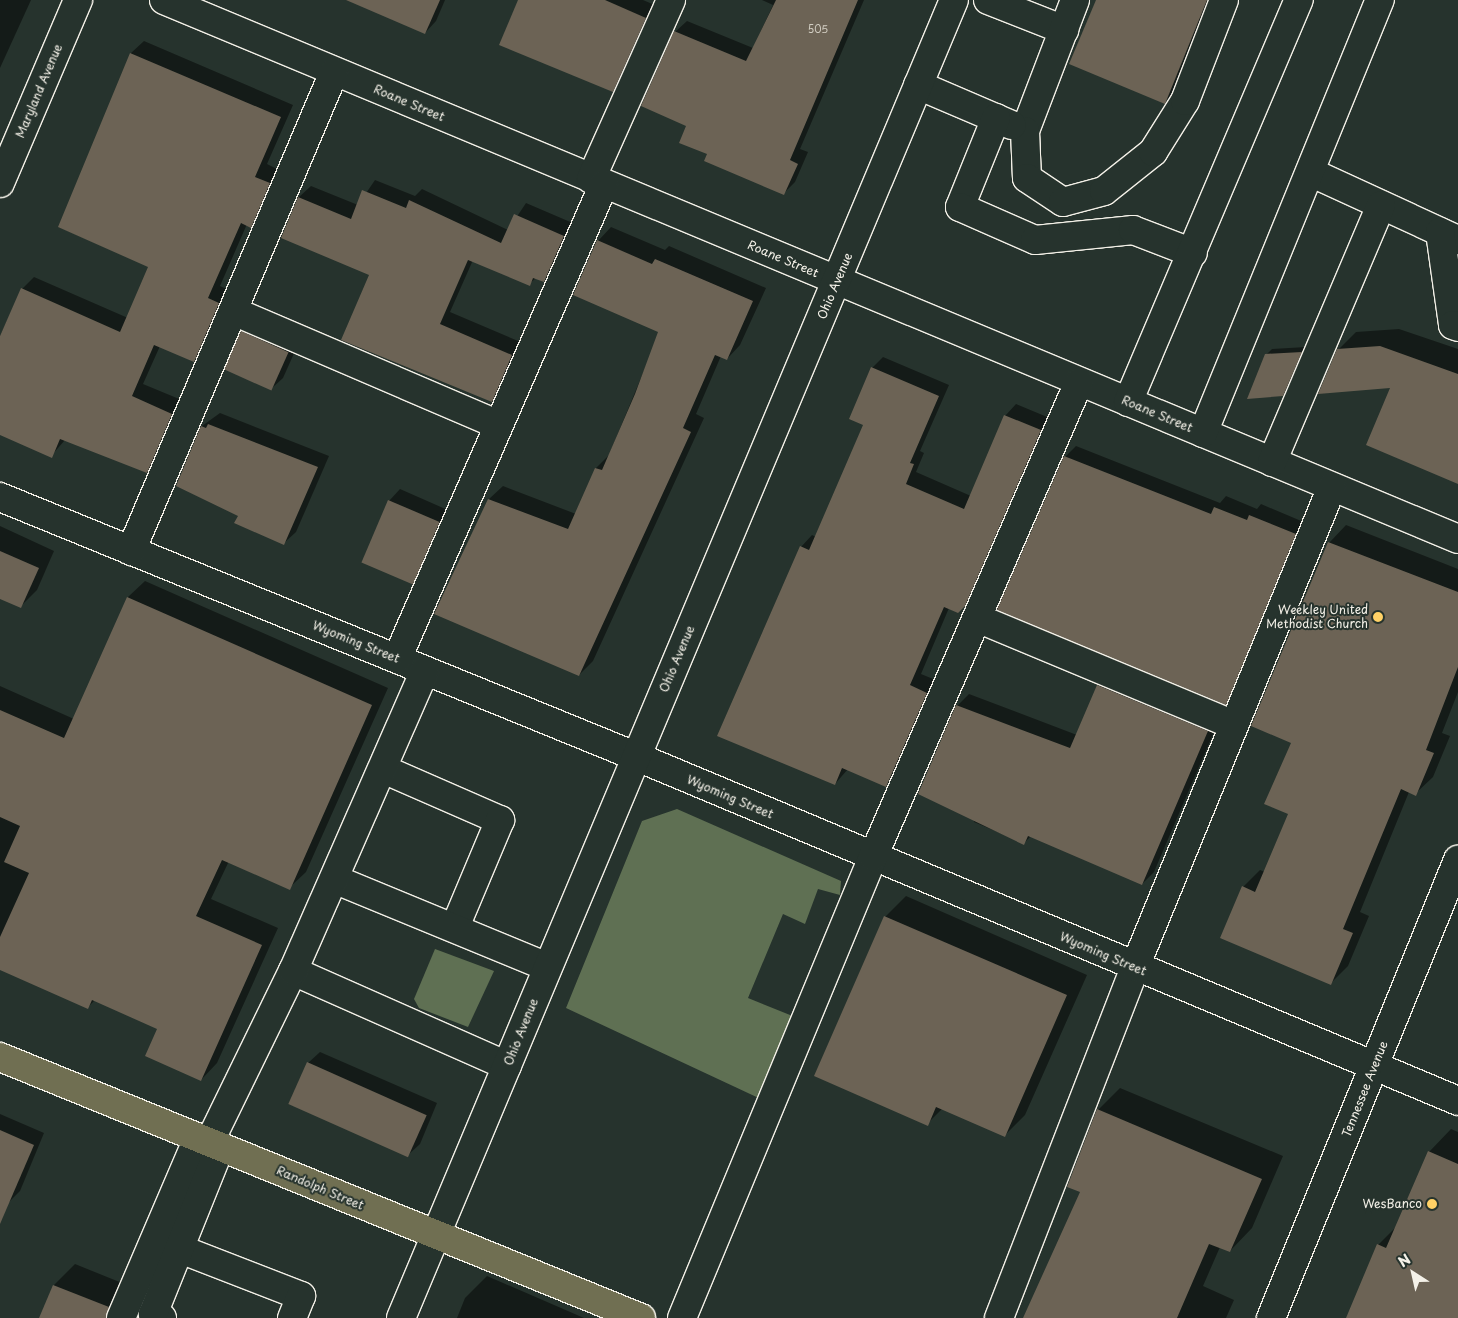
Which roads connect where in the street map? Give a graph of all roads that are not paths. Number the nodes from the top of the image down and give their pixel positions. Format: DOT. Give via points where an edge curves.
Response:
graph roads {
  1 [pos="78,0"];
  2 [pos="164,0"];
  3 [pos="671,0"];
  4 [pos="954,0"];
  5 [pos="988,0"];
  6 [pos="1076,0"];
  7 [pos="1224,0"];
  8 [pos="1299,0"];
  9 [pos="1380,0"];
  10 [pos="1064,30"];
  11 [pos="334,72"];
  12 [pos="918,85"];
  13 [pos="996,118"];
  14 [pos="1025,131"];
  15 [pos="1310,172"];
  16 [pos="598,181"];
  17 [pos="0,183"];
  18 [pos="1381,205"];
  19 [pos="1449,236"];
  20 [pos="1193,254"];
  21 [pos="836,282"];
  22 [pos="233,311"];
  23 [pos="1458,327"];
  24 [pos="1079,382"];
  25 [pos="1128,402"];
  26 [pos="499,425"];
  27 [pos="1202,434"];
  28 [pos="1272,462"];
  29 [pos="1332,487"];
  30 [pos="0,497"];
  31 [pos="1458,539"];
  32 [pos="131,551"];
  33 [pos="977,618"];
  34 [pos="397,659"];
  35 [pos="424,671"];
  36 [pos="1234,725"];
  37 [pos="635,756"];
  38 [pos="383,769"];
  39 [pos="873,857"];
  40 [pos="1458,860"];
  41 [pos="334,879"];
  42 [pos="455,927"];
  43 [pos="547,967"];
  44 [pos="1135,967"];
  45 [pos="293,972"];
  46 [pos="0,1057"];
  47 [pos="507,1066"];
  48 [pos="1374,1067"];
  49 [pos="1458,1101"];
  50 [pos="209,1143"];
  51 [pos="436,1236"];
  52 [pos="180,1249"];
  53 [pos="156,1317"];
  54 [pos="121,1318"];
  55 [pos="292,1318"];
  56 [pos="401,1318"];
  57 [pos="641,1318"];
  58 [pos="682,1318"];
  59 [pos="999,1318"];
  60 [pos="1271,1318"];
  1 -- 17 [label="street, Maryland Avenue"];
  2 -- 11 [label="street, Roane Street"];
  3 -- 16 [label="street"];
  4 -- 12 [label="street, Ohio Avenue"];
  5 -- 10 [label="street"];
  6 -- 10 [label="street"];
  7 -- 14 [label="street" via="1180,110 1153,152 1104,191 1063,202 1027,178"];
  8 -- 20 [label="street"];
  9 -- 15 [label="street"];
  10 -- 14 [label="street"];
  11 -- 16 [label="street, Roane Street"];
  11 -- 22 [label="street"];
  12 -- 13 [label="street"];
  12 -- 21 [label="street, Ohio Avenue"];
  13 -- 14 [label="street"];
  13 -- 20 [label="street" via="960,207 1035,240 1133,230"];
  15 -- 18 [label="street"];
  15 -- 27 [label="street"];
  16 -- 21 [label="street, Roane Street"];
  16 -- 26 [label="street"];
  18 -- 19 [label="street"];
  18 -- 28 [label="street"];
  19 -- 23 [label="street" via="1453,325"];
  20 -- 25 [label="street"];
  21 -- 24 [label="street, Roane Street"];
  21 -- 37 [label="street, Ohio Avenue"];
  22 -- 26 [label="street"];
  22 -- 32 [label="street"];
  24 -- 25 [label="street, Roane Street"];
  24 -- 33 [label="street"];
  25 -- 27 [label="street, Roane Street"];
  26 -- 34 [label="street"];
  27 -- 28 [label="street, Roane Street"];
  28 -- 29 [label="street, Roane Street"];
  29 -- 31 [label="street, Roane Street"];
  29 -- 36 [label="street"];
  30 -- 32 [label="street, Wyoming Street"];
  32 -- 34 [label="street, Wyoming Street"];
  33 -- 36 [label="street"];
  33 -- 39 [label="street"];
  34 -- 35 [label="street, Wyoming Street"];
  35 -- 37 [label="street, Wyoming Street"];
  35 -- 38 [label="street"];
  36 -- 44 [label="street"];
  37 -- 39 [label="street, Wyoming Street"];
  37 -- 43 [label="street, Ohio Avenue"];
  38 -- 41 [label="street"];
  38 -- 42 [label="street" via="500,820"];
  39 -- 44 [label="street, Wyoming Street"];
  39 -- 58 [label="street"];
  40 -- 48 [label="street, Tennessee Avenue"];
  41 -- 42 [label="street"];
  41 -- 45 [label="street"];
  42 -- 43 [label="street"];
  43 -- 47 [label="street, Ohio Avenue"];
  44 -- 48 [label="street, Wyoming Street"];
  44 -- 59 [label="street"];
  45 -- 47 [label="street"];
  45 -- 50 [label="street"];
  46 -- 50 [label="main road, Randolph Street"];
  47 -- 51 [label="street, Ohio Avenue"];
  48 -- 49 [label="street, Wyoming Street"];
  48 -- 60 [label="street, Tennessee Avenue"];
  50 -- 51 [label="main road, Randolph Street"];
  50 -- 52 [label="street"];
  50 -- 54 [label="street"];
  51 -- 56 [label="street, Ohio Avenue"];
  51 -- 57 [label="main road, Randolph Street"];
  52 -- 53 [label="street"];
  52 -- 55 [label="street" via="301,1296"];
}
